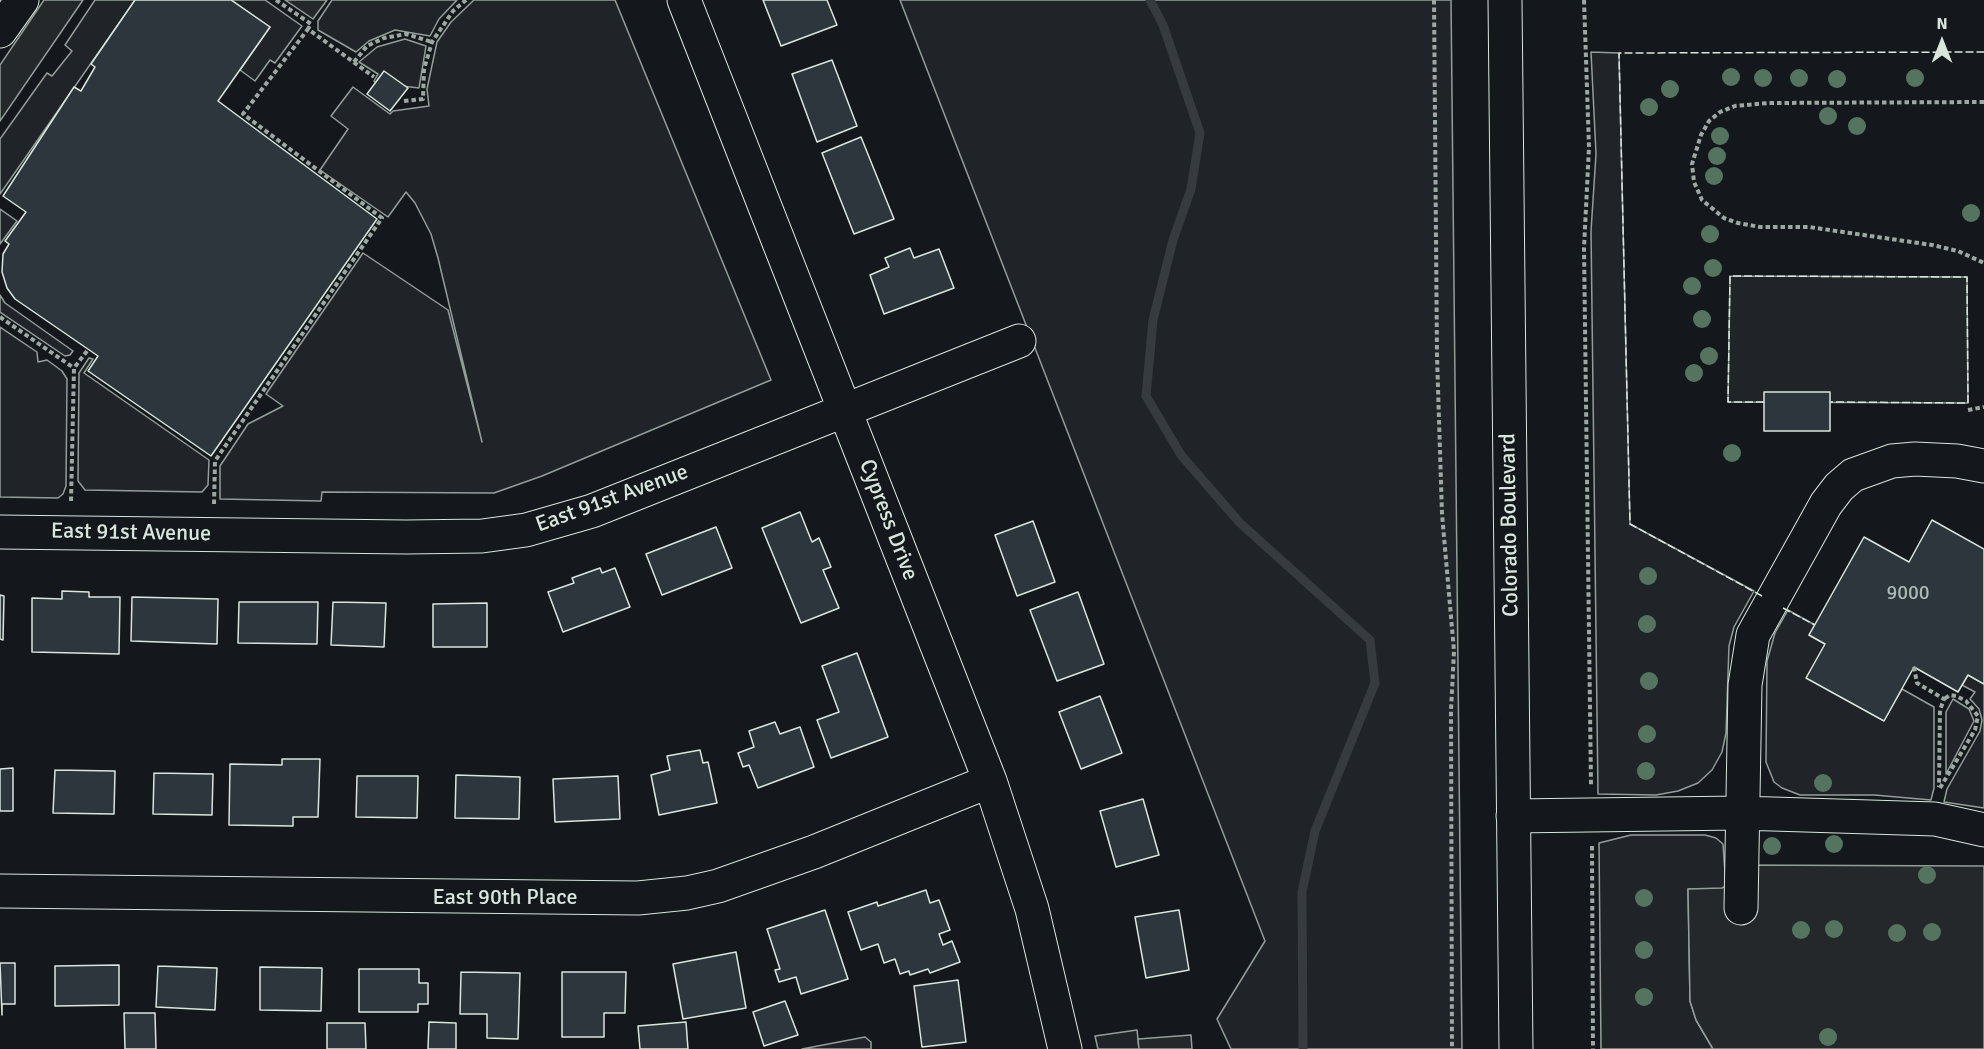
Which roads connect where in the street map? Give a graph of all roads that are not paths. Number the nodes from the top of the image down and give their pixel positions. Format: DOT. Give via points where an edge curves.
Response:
graph roads {
  1 [pos="21,0"];
  2 [pos="684,0"];
  3 [pos="1505,0"];
  4 [pos="0,31"];
  5 [pos="1019,341"];
  6 [pos="845,411"];
  7 [pos="1984,466"];
  8 [pos="0,532"];
  9 [pos="990,781"];
  10 [pos="1740,813"];
  11 [pos="1514,816"];
  12 [pos="1984,830"];
  13 [pos="0,891"];
  14 [pos="1741,908"];
  15 [pos="1065,1049"];
  16 [pos="1516,1049"];
  1 -- 4 [label="street"];
  2 -- 6 [label="street, Cypress Drive"];
  3 -- 11 [label="street, Colorado Boulevard"];
  5 -- 6 [label="street, East 91st Avenue"];
  6 -- 8 [label="street, East 91st Avenue" via="592,511 526,530 482,536 406,537"];
  6 -- 9 [label="street, Cypress Drive"];
  7 -- 10 [label="street" via="1937,459 1892,461 1853,476 1826,504 1753,635 1744,685"];
  9 -- 13 [label="street, East 90th Place" via="814,852 687,893 627,898"];
  9 -- 15 [label="street, Cypress Drive" via="1032,909"];
  10 -- 11 [label="street"];
  10 -- 12 [label="street" via="1935,819"];
  10 -- 14 [label="street"];
  11 -- 16 [label="street, Colorado Boulevard"];
}
